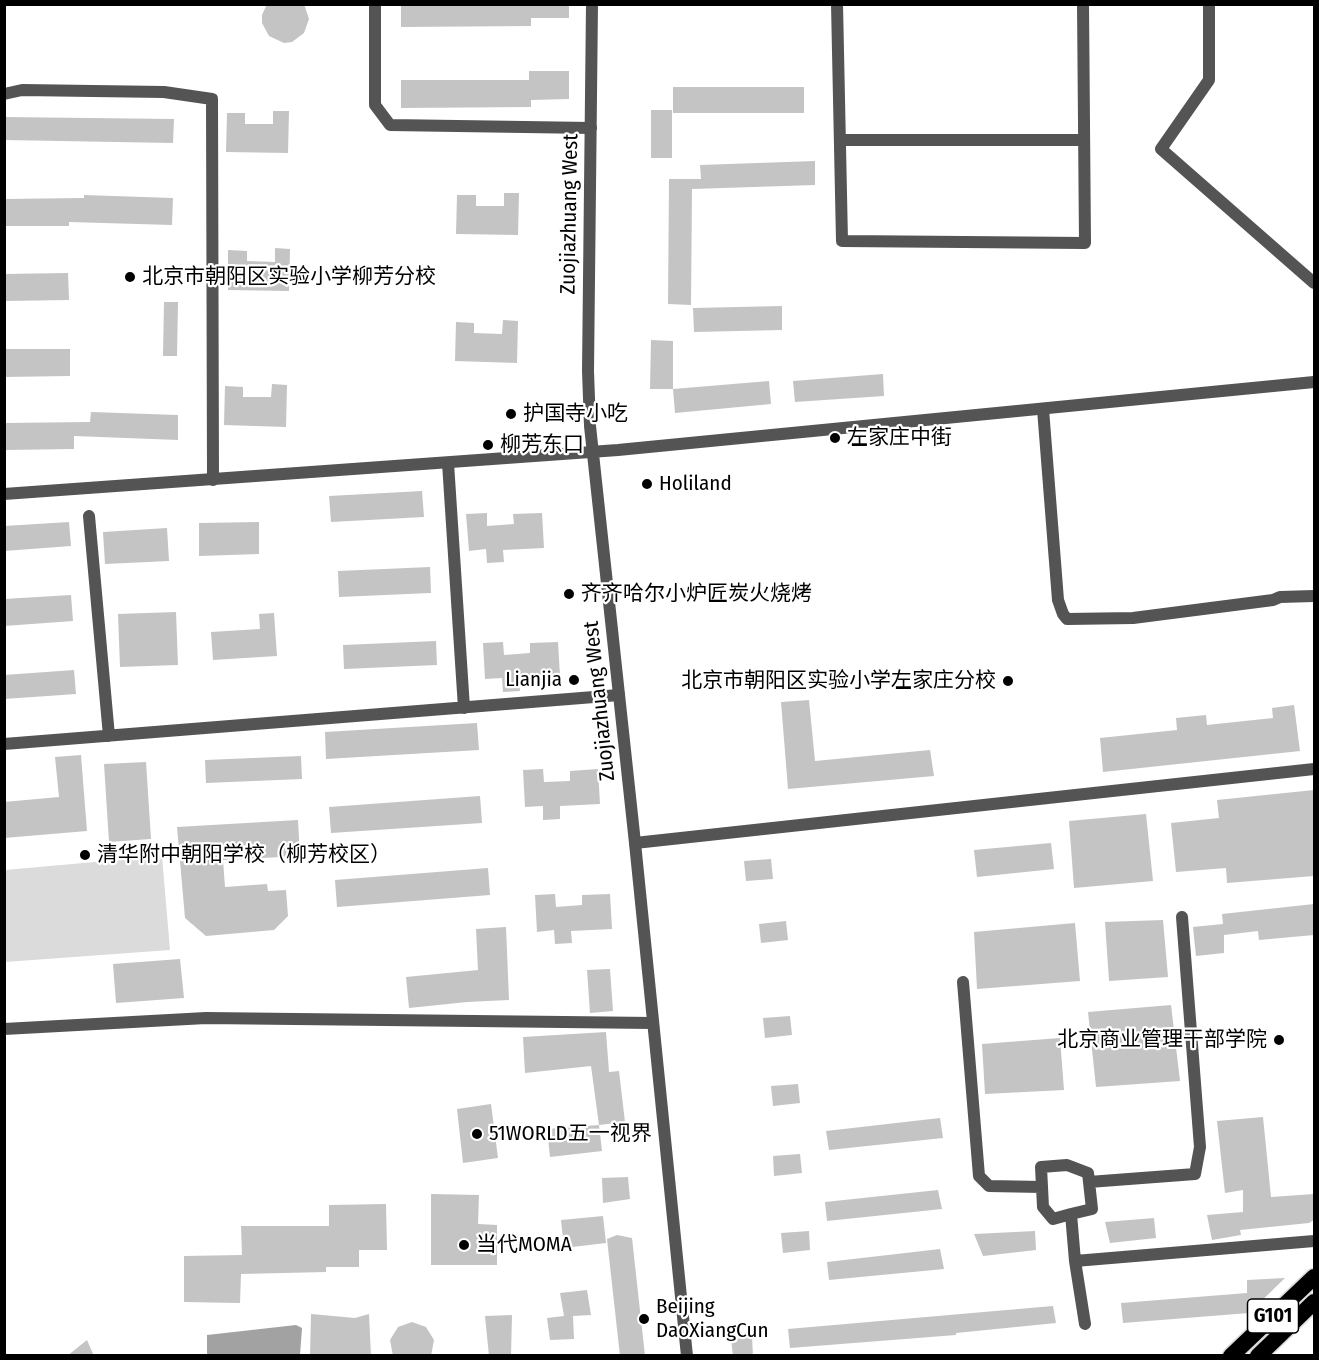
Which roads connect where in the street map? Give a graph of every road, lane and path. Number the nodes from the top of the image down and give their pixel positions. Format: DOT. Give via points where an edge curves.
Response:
graph roads {
  1 [pos="375,4"];
  2 [pos="592,4"];
  3 [pos="837,4"];
  4 [pos="1083,4"];
  5 [pos="1209,4"];
  6 [pos="4,94"];
  7 [pos="591,128"];
  8 [pos="840,140"];
  9 [pos="1084,140"];
  10 [pos="1314,283"];
  11 [pos="1314,382"];
  12 [pos="1043,408"];
  13 [pos="593,452"];
  14 [pos="448,463"];
  15 [pos="213,480"];
  16 [pos="4,494"];
  17 [pos="89,516"];
  18 [pos="1314,596"];
  19 [pos="619,696"];
  20 [pos="464,708"];
  21 [pos="109,736"];
  22 [pos="4,744"];
  23 [pos="1314,769"];
  24 [pos="635,843"];
  25 [pos="1182,917"];
  26 [pos="963,982"];
  27 [pos="653,1023"];
  28 [pos="4,1029"];
  29 [pos="1089,1182"];
  30 [pos="1042,1187"];
  31 [pos="1071,1214"];
  32 [pos="1314,1241"];
  33 [pos="1075,1261"];
  34 [pos="1314,1277"];
  35 [pos="1314,1302"];
  36 [pos="1085,1324"];
  37 [pos="687,1356"];
  38 [pos="1231,1356"];
  39 [pos="1258,1356"];
  1 -- 7 [label="street" via="375,105 390,125"];
  2 -- 7 [label="street, Zuojiazhuang West"];
  3 -- 8 [label="street"];
  4 -- 9 [label="street"];
  5 -- 10 [label="street" via="1209,80 1161,149"];
  6 -- 15 [label="street" via="22,90 164,92 212,99"];
  7 -- 13 [label="street, Zuojiazhuang West" via="588,371"];
  8 -- 9 [label="street"];
  8 -- 9 [label="street" via="842,241 1085,243"];
  11 -- 12 [label="street"];
  12 -- 13 [label="street"];
  12 -- 18 [label="street" via="1058,600 1067,619 1133,618 1280,597"];
  13 -- 14 [label="street"];
  13 -- 19 [label="street, Zuojiazhuang West"];
  14 -- 15 [label="street"];
  14 -- 20 [label="street"];
  15 -- 16 [label="street"];
  17 -- 21 [label="street"];
  19 -- 20 [label="street"];
  19 -- 24 [label="street, Zuojiazhuang West"];
  20 -- 21 [label="street"];
  21 -- 22 [label="street"];
  23 -- 24 [label="street"];
  24 -- 27 [label="street, Zuojiazhuang West"];
  25 -- 29 [label="street" via="1200,1147 1195,1174"];
  26 -- 30 [label="street" via="979,1176 988,1186"];
  27 -- 28 [label="street" via="206,1018"];
  27 -- 37 [label="street, Zuojiazhuang West"];
  29 -- 30 [label="street" via="1088,1173 1066,1165 1041,1167"];
  29 -- 31 [label="street" via="1092,1209"];
  30 -- 31 [label="street" via="1043,1207 1053,1219"];
  31 -- 33 [label="street"];
  32 -- 33 [label="street"];
  33 -- 36 [label="street"];
  34 -- 38 [label="highway, G101"];
  35 -- 39 [label="highway, G101"];
}
